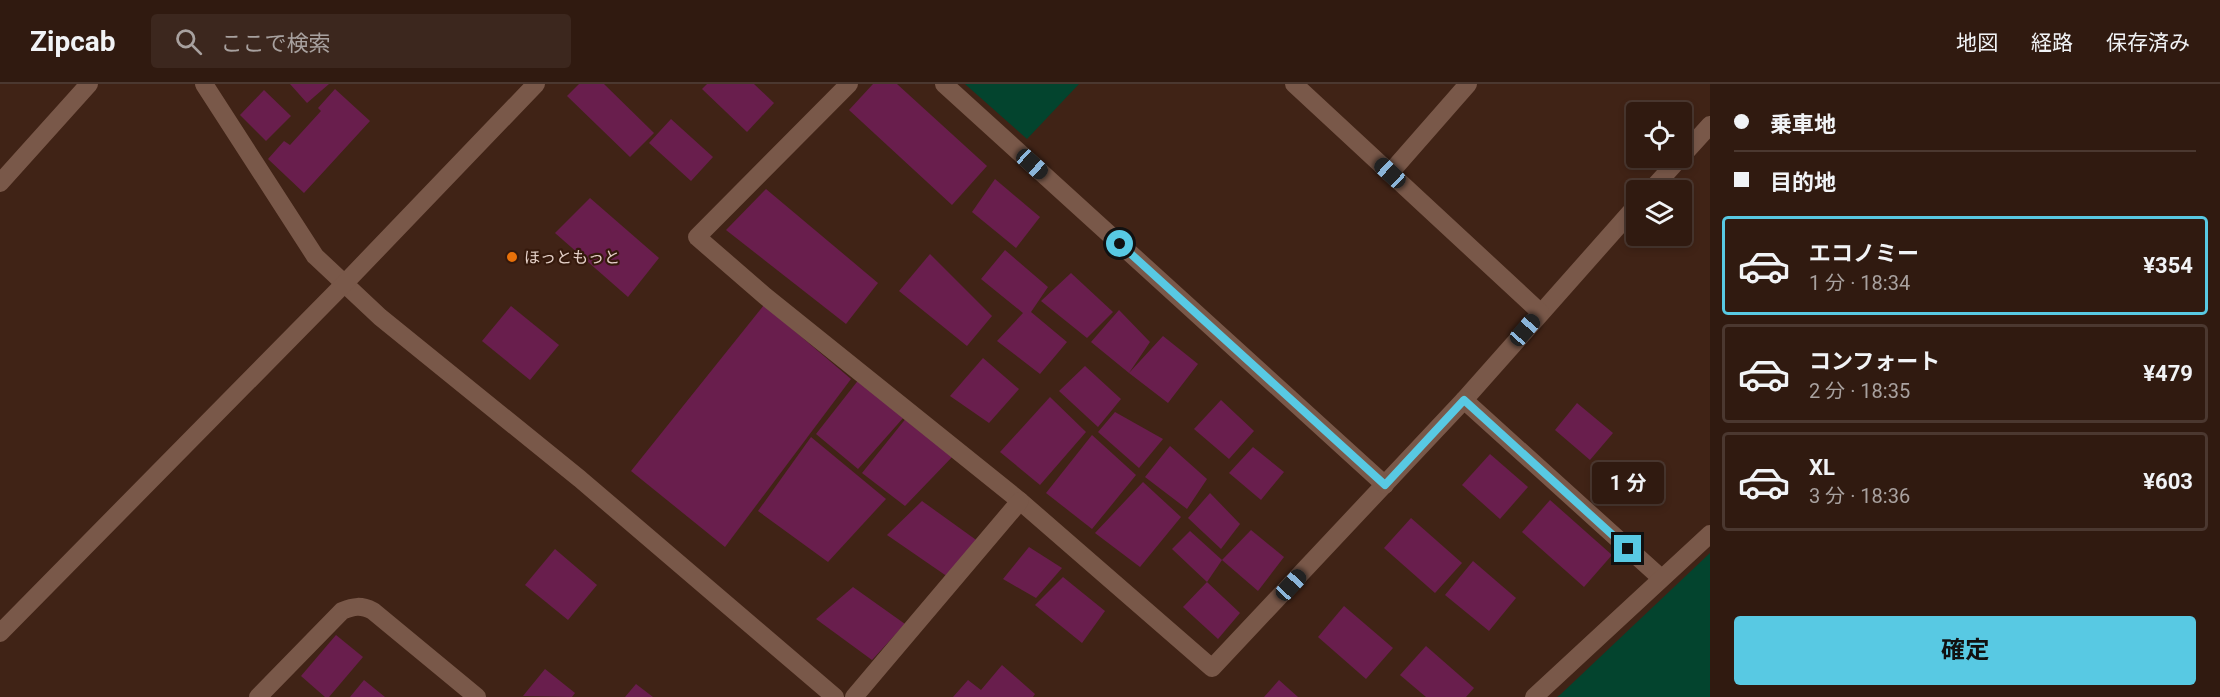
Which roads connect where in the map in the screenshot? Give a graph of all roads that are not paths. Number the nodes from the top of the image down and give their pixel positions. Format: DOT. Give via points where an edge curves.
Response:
graph roads {
  1 [pos="89,84"];
  2 [pos="204,84"];
  3 [pos="536,84"];
  4 [pos="849,84"];
  5 [pos="944,84"];
  6 [pos="1294,84"];
  7 [pos="1468,84"];
  8 [pos="1710,125"];
  9 [pos="1692,145"];
  10 [pos="1671,168"];
  11 [pos="1390,173"];
  12 [pos="1660,180"];
  13 [pos="0,183"];
  14 [pos="1626,217"];
  15 [pos="344,284"];
  16 [pos="1540,312"];
  17 [pos="1464,400"];
  18 [pos="1385,485"];
  19 [pos="1020,501"];
  20 [pos="1710,534"];
  21 [pos="1661,578"];
  22 [pos="0,633"];
  23 [pos="258,697"];
  24 [pos="477,697"];
  25 [pos="835,697"];
  26 [pos="854,697"];
  27 [pos="1534,697"];
  1 -- 13 [label="street"];
  2 -- 15 [label="street" via="315,256"];
  3 -- 15 [label="street"];
  4 -- 19 [label="street" via="697,237"];
  5 -- 18 [label="street"];
  6 -- 11 [label="street"];
  7 -- 11 [label="street"];
  8 -- 9 [label="street"];
  10 -- 12 [label="street"];
  11 -- 16 [label="street"];
  14 -- 16 [label="street"];
  15 -- 22 [label="street"];
  15 -- 25 [label="street"];
  16 -- 17 [label="street"];
  17 -- 18 [label="street"];
  17 -- 21 [label="street"];
  18 -- 19 [label="street" via="1212,668"];
  19 -- 26 [label="street"];
  20 -- 21 [label="street"];
  21 -- 27 [label="street"];
  23 -- 24 [label="street" via="342,611 353,606 373,611"];
}
